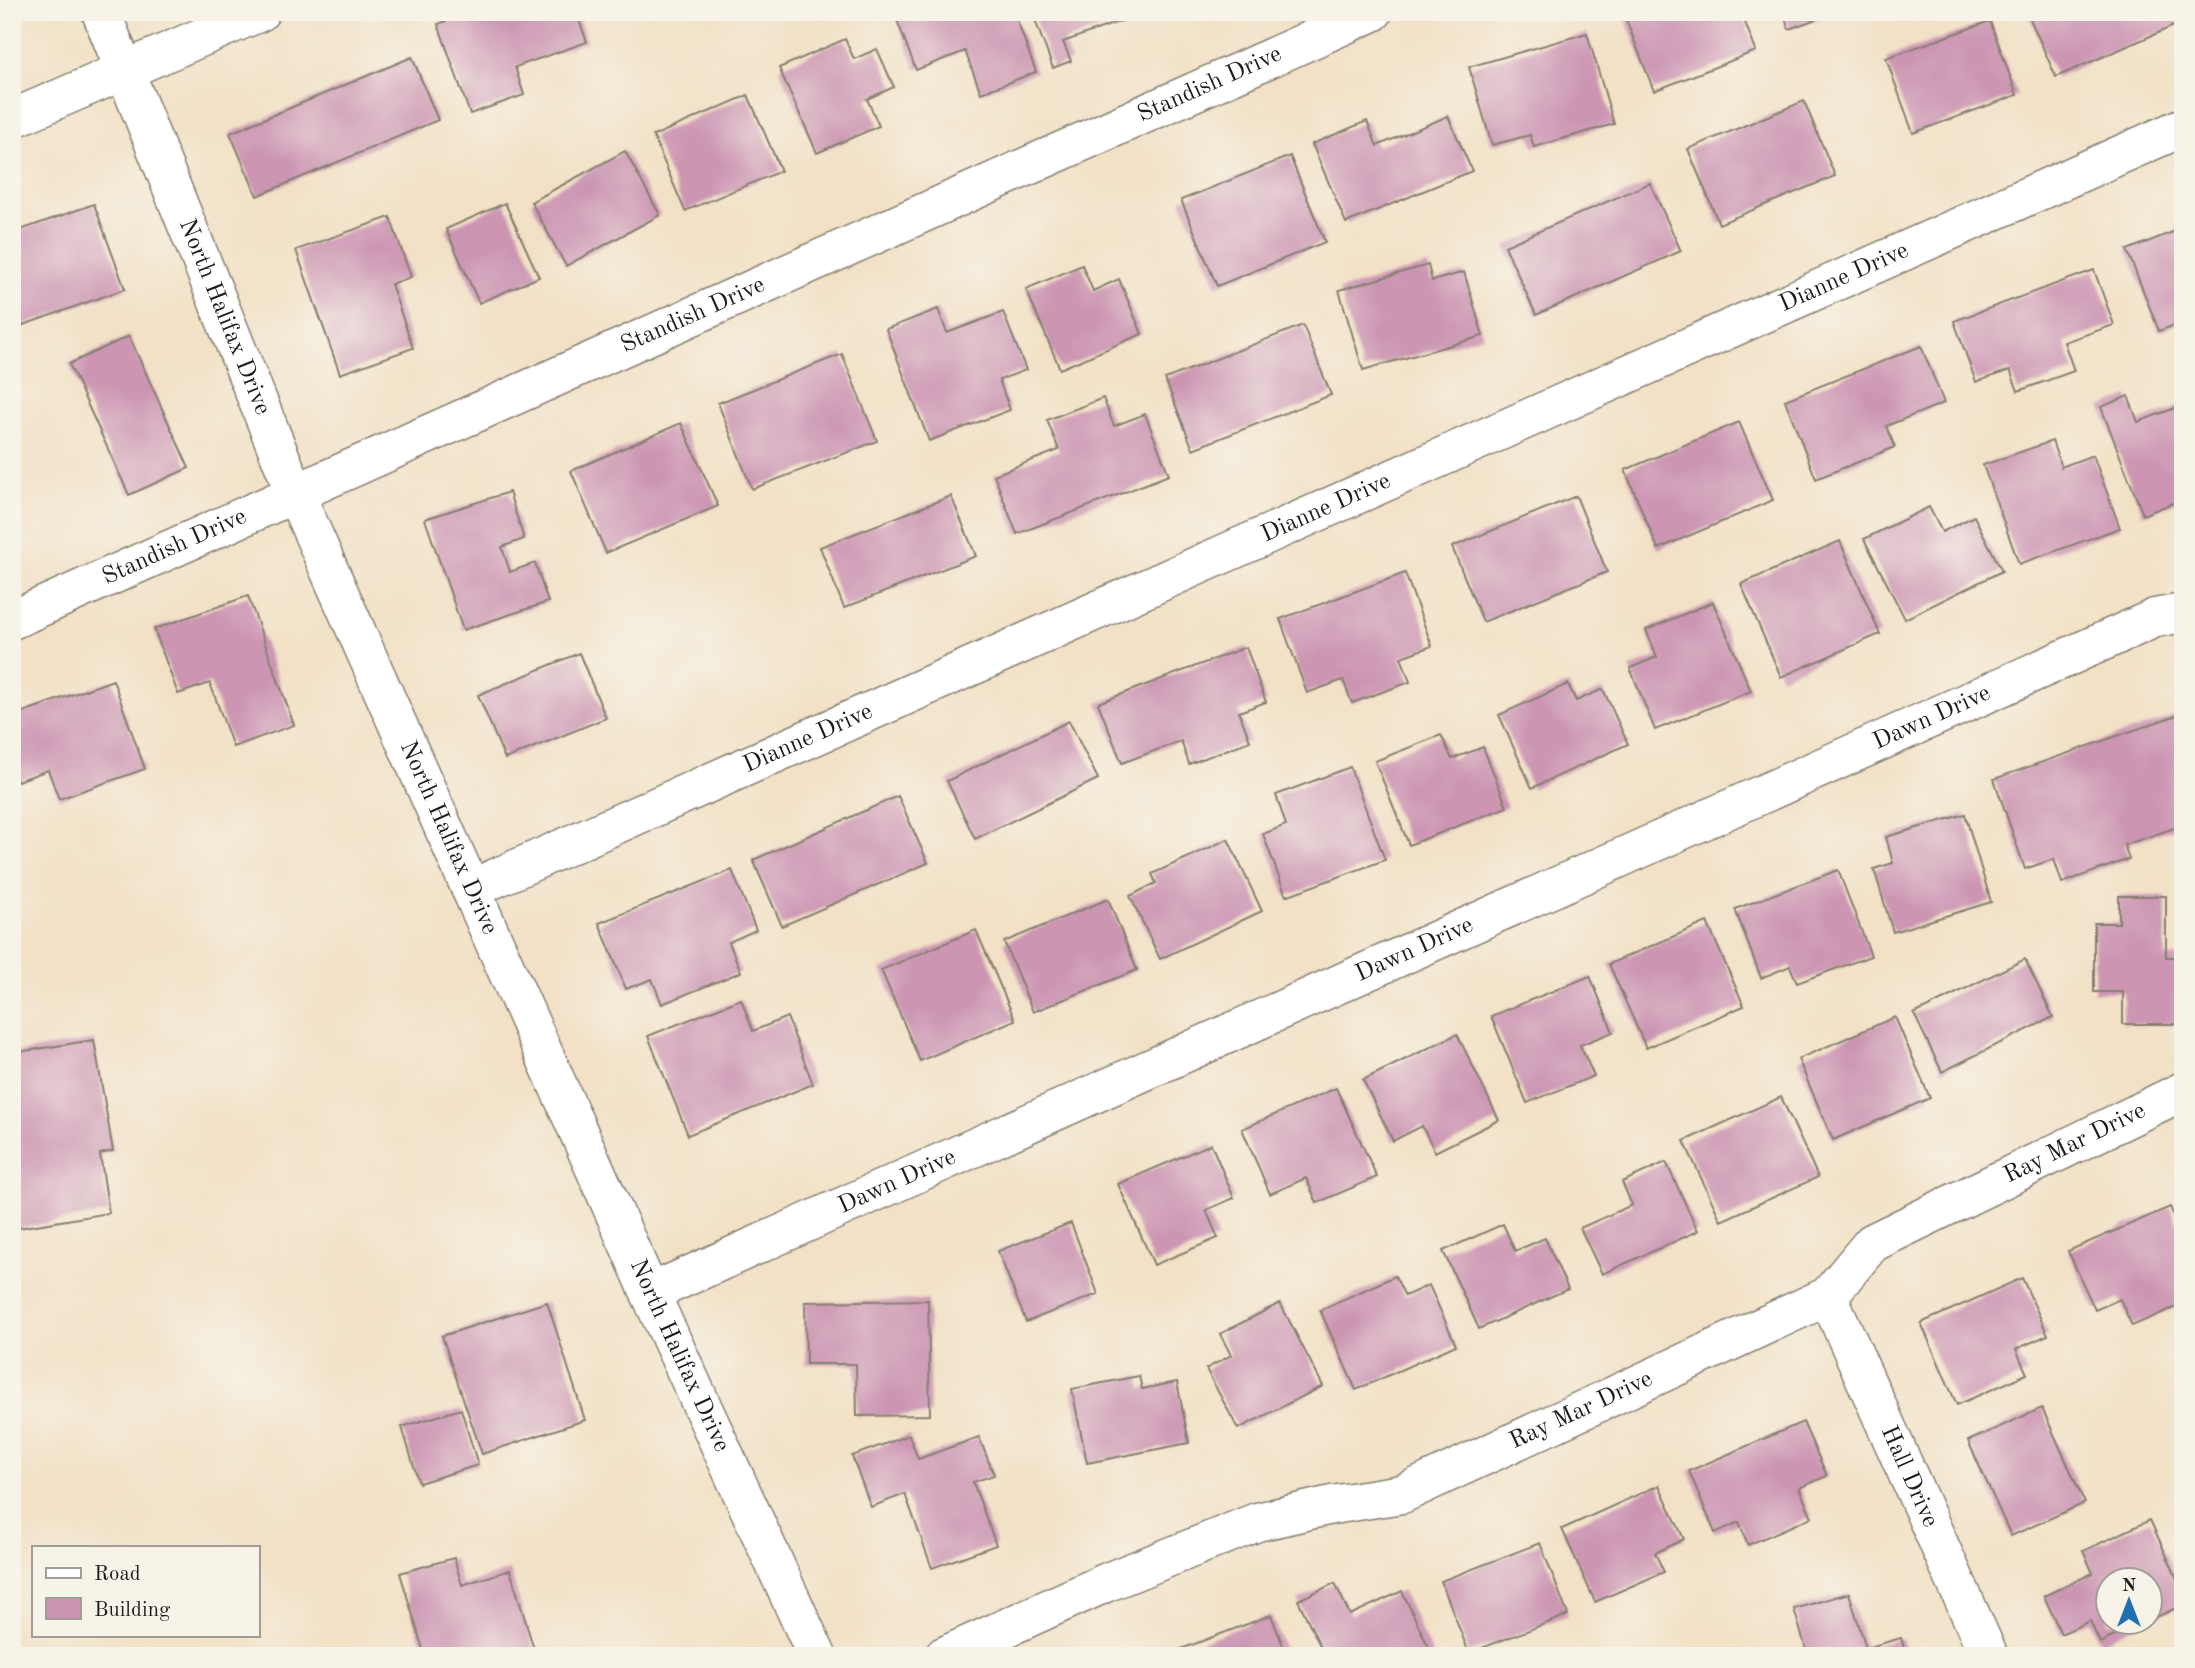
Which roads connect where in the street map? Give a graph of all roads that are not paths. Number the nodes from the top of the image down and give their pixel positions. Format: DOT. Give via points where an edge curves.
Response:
graph roads {
  1 [pos="101,12"];
  2 [pos="260,12"];
  3 [pos="1373,12"];
  4 [pos="123,71"];
  5 [pos="12,119"];
  6 [pos="2183,127"];
  7 [pos="295,493"];
  8 [pos="2183,613"];
  9 [pos="12,620"];
  10 [pos="471,889"];
  11 [pos="2183,1091"];
  12 [pos="650,1293"];
  13 [pos="1828,1296"];
  14 [pos="817,1656"];
  15 [pos="944,1656"];
  16 [pos="1989,1656"];
  1 -- 4 [label="street, North Halifax Drive"];
  2 -- 4 [label="street"];
  3 -- 7 [label="street, Standish Drive"];
  4 -- 5 [label="street"];
  4 -- 7 [label="street, North Halifax Drive"];
  6 -- 10 [label="street, Dianne Drive"];
  7 -- 9 [label="street, Standish Drive"];
  7 -- 10 [label="street, North Halifax Drive"];
  8 -- 12 [label="street, Dawn Drive" via="2155,618"];
  10 -- 12 [label="street, North Halifax Drive"];
  11 -- 13 [label="street, Ray Mar Drive" via="1872,1243"];
  12 -- 14 [label="street, North Halifax Drive"];
  13 -- 15 [label="street, Ray Mar Drive" via="1402,1494 1257,1522 1105,1583"];
  13 -- 16 [label="street, Hall Drive"];
}
